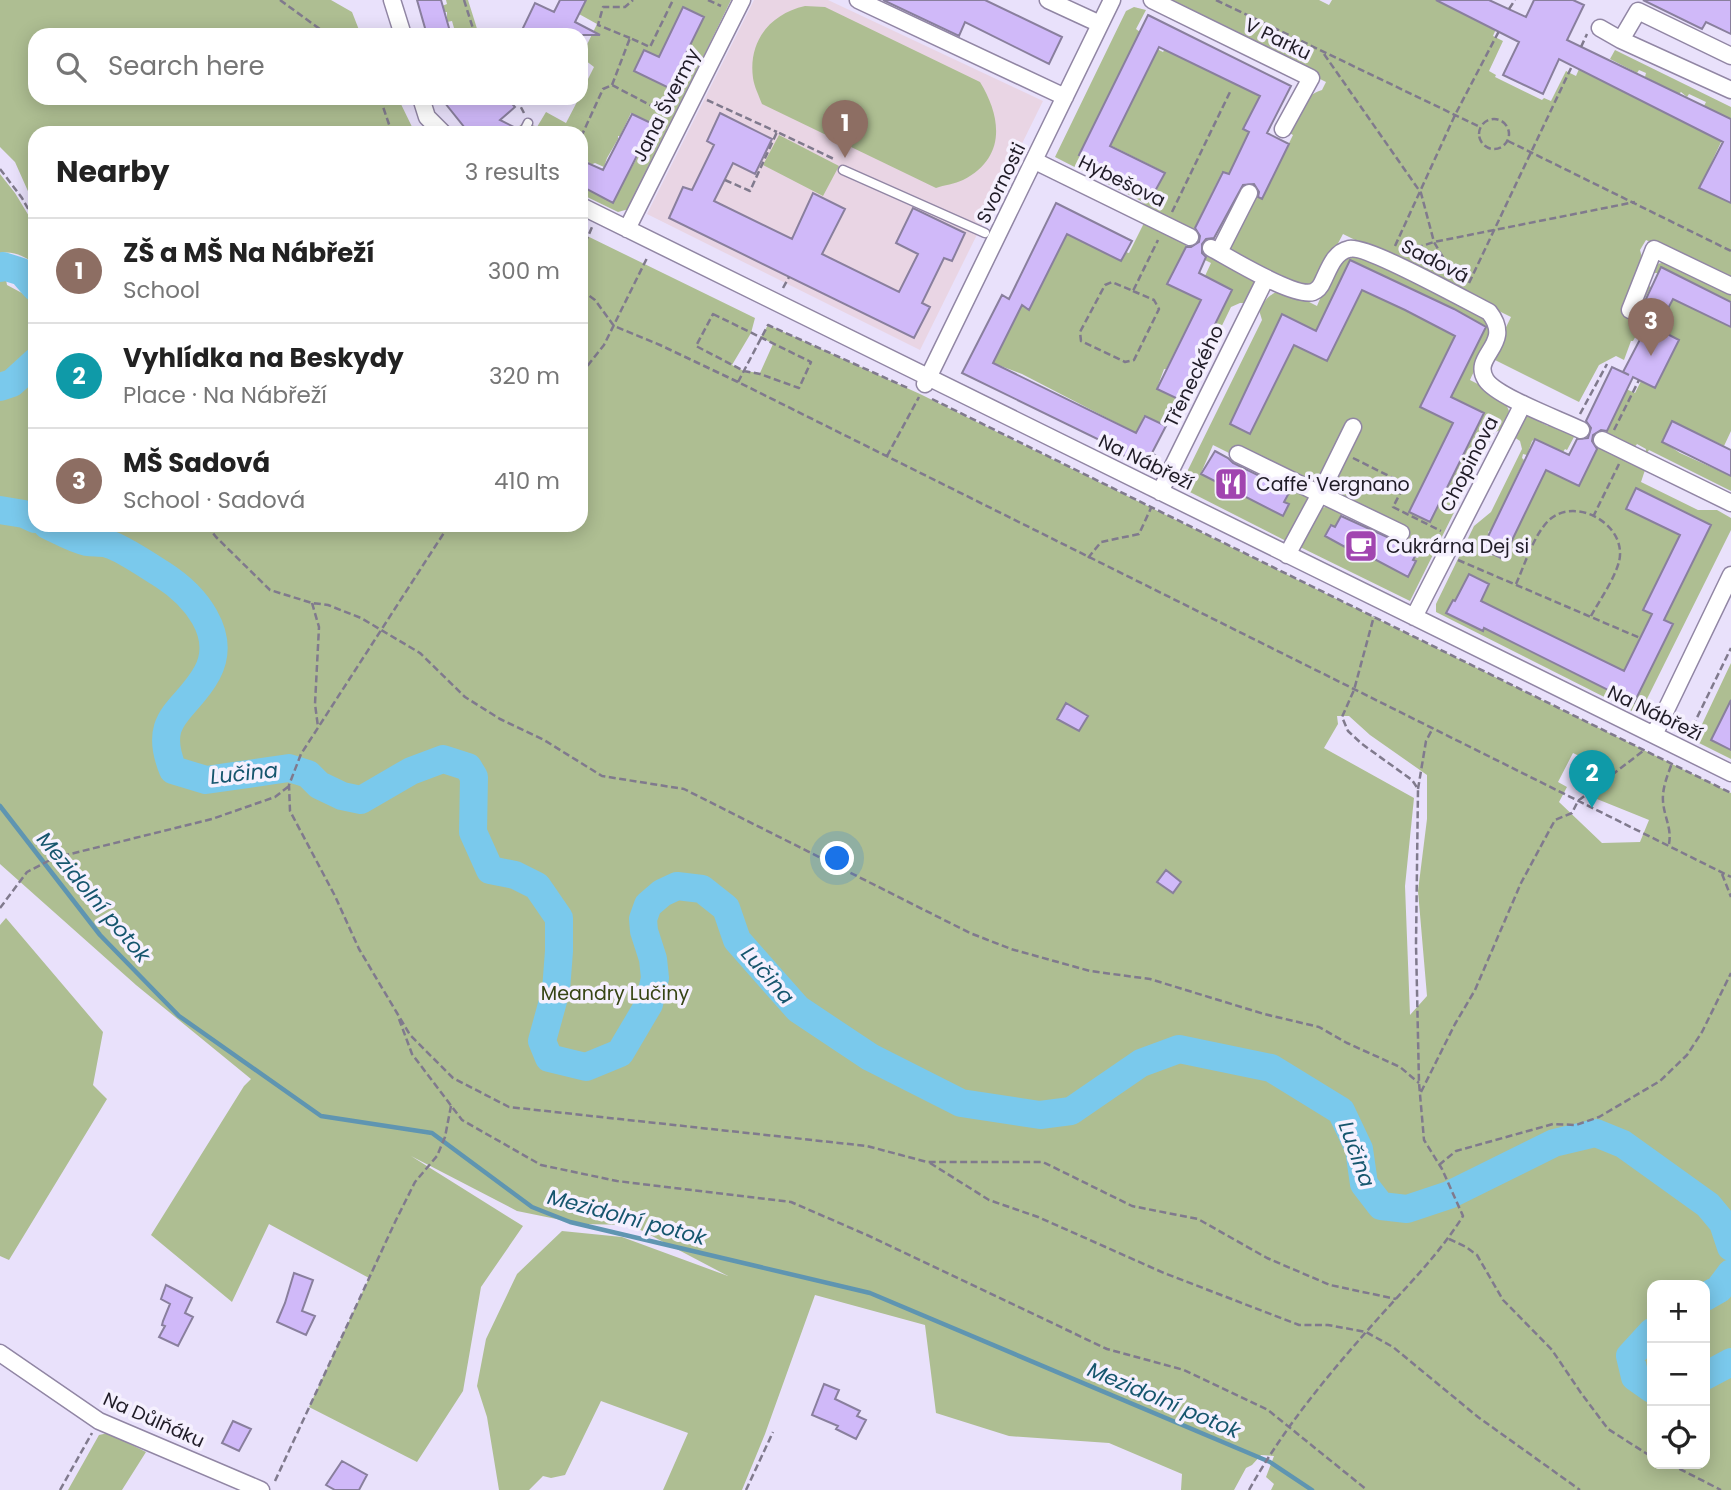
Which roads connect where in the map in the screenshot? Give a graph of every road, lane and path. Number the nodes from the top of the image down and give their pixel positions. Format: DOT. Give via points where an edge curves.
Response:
graph roads {
  1 [pos="280,0"];
  2 [pos="392,0"];
  3 [pos="464,0"];
  4 [pos="633,0"];
  5 [pos="673,0"];
  6 [pos="708,0"];
  7 [pos="858,0"];
  8 [pos="1048,0"];
  9 [pos="1112,0"];
  10 [pos="1152,0"];
  11 [pos="1216,0"];
  12 [pos="1515,0"];
  13 [pos="735,4"];
  14 [pos="1509,9"];
  15 [pos="1100,24"];
  16 [pos="318,28"];
  17 [pos="401,28"];
  18 [pos="473,28"];
  19 [pos="1600,28"];
  20 [pos="1499,31"];
  21 [pos="631,38"];
  22 [pos="1621,40"];
  23 [pos="1322,51"];
  24 [pos="1731,56"];
  25 [pos="1572,66"];
  26 [pos="612,85"];
  27 [pos="1731,90"];
  28 [pos="1230,92"];
  29 [pos="695,94"];
  30 [pos="1065,97"];
  31 [pos="382,105"];
  32 [pos="423,105"];
  33 [pos="521,105"];
  34 [pos="1455,115"];
  35 [pos="674,117"];
  36 [pos="528,123"];
  37 [pos="390,126"];
  38 [pos="436,126"];
  39 [pos="526,126"];
  40 [pos="586,126"];
  41 [pos="1480,127"];
  42 [pos="1283,130"];
  43 [pos="777,132"];
  44 [pos="1508,141"];
  45 [pos="1530,151"];
  46 [pos="1035,161"];
  47 [pos="0,169"];
  48 [pos="844,170"];
  49 [pos="725,180"];
  50 [pos="1249,193"];
  51 [pos="1421,194"];
  52 [pos="1635,202"];
  53 [pos="28,209"];
  54 [pos="588,210"];
  55 [pos="598,215"];
  56 [pos="1165,225"];
  57 [pos="627,229"];
  58 [pos="1493,230"];
  59 [pos="985,233"];
  60 [pos="588,237"];
  61 [pos="1190,237"];
  62 [pos="1434,242"];
  63 [pos="655,243"];
  64 [pos="1731,251"];
  65 [pos="1388,259"];
  66 [pos="789,277"];
  67 [pos="1266,278"];
  68 [pos="1731,286"];
  69 [pos="782,291"];
  70 [pos="1133,291"];
  71 [pos="588,295"];
  72 [pos="1463,296"];
  73 [pos="1630,310"];
  74 [pos="614,326"];
  75 [pos="761,337"];
  76 [pos="1607,364"];
  77 [pos="588,365"];
  78 [pos="744,371"];
  79 [pos="1639,380"];
  80 [pos="738,383"];
  81 [pos="928,387"];
  82 [pos="1523,404"];
  83 [pos="1353,426"];
  84 [pos="1577,428"];
  85 [pos="1605,441"];
  86 [pos="1340,452"];
  87 [pos="1626,452"];
  88 [pos="1238,454"];
  89 [pos="886,457"];
  90 [pos="1160,492"];
  91 [pos="1320,495"];
  92 [pos="1731,503"];
  93 [pos="1152,508"];
  94 [pos="1593,517"];
  95 [pos="212,532"];
  96 [pos="444,532"];
  97 [pos="1401,533"];
  98 [pos="1455,538"];
  99 [pos="1287,555"];
  100 [pos="1446,555"];
  101 [pos="1088,558"];
  102 [pos="1731,575"];
  103 [pos="1516,584"];
  104 [pos="1378,600"];
  105 [pos="312,603"];
  106 [pos="1591,616"];
  107 [pos="1374,617"];
  108 [pos="1414,617"];
  109 [pos="380,631"];
  110 [pos="1640,638"];
  111 [pos="1731,648"];
  112 [pos="1354,690"];
  113 [pos="318,727"];
  114 [pos="1433,728"];
  115 [pos="1654,735"];
  116 [pos="1679,748"];
  117 [pos="1644,750"];
  118 [pos="1672,764"];
  119 [pos="1731,774"];
  120 [pos="289,785"];
  121 [pos="1418,789"];
  122 [pos="1731,793"];
  123 [pos="1578,801"];
  124 [pos="1668,846"];
  125 [pos="1721,872"];
  126 [pos="1731,877"];
  127 [pos="1731,897"];
  128 [pos="0,908"];
  129 [pos="1731,973"];
  130 [pos="397,1013"];
  131 [pos="1419,1083"];
  132 [pos="1420,1095"];
  133 [pos="452,1106"];
  134 [pos="927,1162"];
  135 [pos="1441,1167"];
  136 [pos="1448,1239"];
  137 [pos="1395,1298"];
  138 [pos="1366,1332"];
  139 [pos="0,1353"];
  140 [pos="99,1421"];
  141 [pos="1289,1427"];
  142 [pos="773,1432"];
  143 [pos="1647,1454"];
  144 [pos="1680,1469"];
  145 [pos="60,1490"];
  146 [pos="261,1490"];
  147 [pos="270,1490"];
  148 [pos="746,1490"];
  149 [pos="1249,1490"];
  150 [pos="1367,1490"];
  151 [pos="1580,1490"];
  152 [pos="1721,1490"];
  1 -- 16 [label="path"];
  2 -- 17 [label="street"];
  3 -- 18 [label="path"];
  4 -- 21 [label="path" via="625,7 603,7 598,25"];
  5 -- 21 [label="path" via="650,47"];
  6 -- 13 [label="path"];
  7 -- 30 [label="street"];
  8 -- 15 [label="street"];
  9 -- 15 [label="street, Svornosti"];
  10 -- 42 [label="street, V Parku" via="1311,78"];
  11 -- 23 [label="path"];
  12 -- 14 [label="path"];
  13 -- 29 [label="street, Jana Švermy"];
  15 -- 30 [label="street, Svornosti"];
  19 -- 22 [label="street"];
  20 -- 34 [label="path"];
  21 -- 26 [label="path"];
  22 -- 24 [label="street" via="1638,11"];
  22 -- 27 [label="street"];
  23 -- 34 [label="path"];
  23 -- 51 [label="path"];
  25 -- 45 [label="path"];
  26 -- 35 [label="path"];
  26 -- 40 [label="path" via="603,89"];
  28 -- 56 [label="path"];
  29 -- 43 [label="path"];
  29 -- 57 [label="street, Jana Švermy"];
  30 -- 46 [label="street, Svornosti"];
  31 -- 37 [label="path"];
  32 -- 38 [label="street"];
  33 -- 36 [label="path"];
  34 -- 41 [label="path"];
  34 -- 51 [label="path"];
  36 -- 39 [label="lane"];
  41 -- 44 [label="path" via="1488,120 1503,122 1509,130"];
  41 -- 44 [label="path" via="1480,141 1487,148 1502,148"];
  43 -- 48 [label="path" via="846,164"];
  43 -- 49 [label="path" via="750,191"];
  44 -- 45 [label="path"];
  45 -- 52 [label="path"];
  45 -- 58 [label="path"];
  46 -- 56 [label="street, Hybešova"];
  46 -- 81 [label="street, Svornosti"];
  47 -- 53 [label="path"];
  48 -- 59 [label="lane"];
  50 -- 67 [label="street, Sadová" via="1215,250"];
  51 -- 62 [label="path"];
  51 -- 65 [label="path"];
  52 -- 58 [label="path"];
  52 -- 64 [label="path"];
  54 -- 55 [label="street, Na Nábřeží"];
  55 -- 57 [label="street, Na Nábřeží"];
  55 -- 60 [label="path"];
  56 -- 61 [label="street, Hybešova"];
  56 -- 70 [label="path"];
  57 -- 63 [label="street, Na Nábřeží"];
  58 -- 62 [label="path"];
  58 -- 72 [label="path"];
  62 -- 65 [label="path"];
  62 -- 72 [label="path"];
  63 -- 74 [label="path"];
  63 -- 81 [label="street, Na Nábřeží"];
  65 -- 67 [label="street, Sadová" via="1349,248 1335,256 1319,288 1311,293"];
  65 -- 72 [label="street, Sadová"];
  66 -- 69 [label="path"];
  67 -- 90 [label="street, Třeneckého"];
  68 -- 73 [label="street" via="1654,250"];
  70 -- 70 [label="path" via="1112,282 1105,285 1080,332 1081,341 1125,362 1134,359 1158,309 1154,300"];
  71 -- 74 [label="path"];
  72 -- 82 [label="street, Sadová" via="1489,312 1497,323 1499,333 1483,364 1484,377"];
  74 -- 77 [label="path"];
  74 -- 80 [label="path"];
  75 -- 78 [label="path"];
  75 -- 78 [label="path" via="811,362 800,388"];
  75 -- 78 [label="path" via="713,314 696,346"];
  75 -- 89 [label="path" via="768,325 920,394"];
  76 -- 84 [label="path"];
  78 -- 80 [label="path"];
  79 -- 85 [label="path"];
  80 -- 89 [label="path"];
  81 -- 90 [label="street, Na Nábřeží"];
  81 -- 93 [label="path"];
  82 -- 84 [label="street, Sadová"];
  82 -- 98 [label="street, Chopinova"];
  83 -- 86 [label="street"];
  85 -- 87 [label="street"];
  86 -- 91 [label="street"];
  86 -- 98 [label="path" via="1405,484 1394,507"];
  87 -- 92 [label="street"];
  87 -- 94 [label="path"];
  88 -- 91 [label="street"];
  89 -- 101 [label="path"];
  90 -- 93 [label="path"];
  90 -- 99 [label="street, Na Nábřeží"];
  91 -- 97 [label="street"];
  91 -- 99 [label="street"];
  93 -- 101 [label="path" via="1139,534 1101,542"];
  93 -- 107 [label="path"];
  94 -- 103 [label="path" via="1575,510 1548,521"];
  94 -- 106 [label="path" via="1614,531 1620,553"];
  95 -- 105 [label="path" via="270,590"];
  96 -- 109 [label="path"];
  98 -- 100 [label="street, Chopinova"];
  99 -- 104 [label="street, Na Nábřeží"];
  100 -- 103 [label="path"];
  100 -- 108 [label="street, Chopinova"];
  101 -- 112 [label="path"];
  102 -- 115 [label="street"];
  103 -- 106 [label="path"];
  104 -- 107 [label="path"];
  104 -- 108 [label="street, Na Nábřeží"];
  105 -- 109 [label="path" via="361,618"];
  105 -- 113 [label="path" via="319,627"];
  106 -- 110 [label="path"];
  107 -- 112 [label="path"];
  107 -- 117 [label="path"];
  108 -- 115 [label="street, Na Nábřeží"];
  109 -- 113 [label="path"];
  109 -- 131 [label="path" via="420,653 466,697 602,776 684,789 970,933 1011,949 1090,971 1150,979 1319,1027 1400,1067"];
  111 -- 116 [label="path"];
  112 -- 114 [label="path"];
  112 -- 121 [label="path" via="1342,717 1349,731"];
  113 -- 120 [label="path"];
  114 -- 121 [label="path" via="1426,741"];
  114 -- 123 [label="path"];
  115 -- 116 [label="street, Na Nábřeží"];
  116 -- 118 [label="path"];
  116 -- 119 [label="street, Na Nábřeží"];
  117 -- 118 [label="path"];
  117 -- 123 [label="path"];
  118 -- 122 [label="path"];
  118 -- 124 [label="path" via="1663,801 1671,832"];
  120 -- 128 [label="path" via="275,797 212,819 54,858 27,873"];
  120 -- 130 [label="path" via="290,811 359,949"];
  121 -- 131 [label="path"];
  123 -- 124 [label="path"];
  123 -- 132 [label="path" via="1572,813 1555,820 1549,830"];
  124 -- 125 [label="path"];
  125 -- 126 [label="path"];
  125 -- 127 [label="path"];
  129 -- 135 [label="path" via="1687,1055 1660,1081 1599,1117 1576,1125 1553,1124 1456,1151"];
  130 -- 133 [label="path" via="412,1054"];
  130 -- 134 [label="path" via="410,1035 453,1078 509,1107 867,1146"];
  131 -- 132 [label="path"];
  132 -- 135 [label="path" via="1424,1140"];
  133 -- 141 [label="path" via="462,1120 541,1165 617,1181 791,1202 1107,1349 1184,1370 1268,1410"];
  133 -- 147 [label="path" via="439,1152 415,1182"];
  134 -- 137 [label="path" via="1043,1162 1132,1206 1198,1220 1266,1258 1330,1285"];
  134 -- 138 [label="path" via="989,1200 1164,1273 1299,1325"];
  135 -- 136 [label="path" via="1462,1216"];
  136 -- 137 [label="path"];
  136 -- 143 [label="path" via="1477,1255 1503,1300 1552,1350 1608,1429"];
  137 -- 138 [label="path"];
  138 -- 141 [label="path"];
  138 -- 151 [label="path" via="1393,1347 1478,1417"];
  139 -- 140 [label="street, Na Důlňáku"];
  140 -- 145 [label="path"];
  140 -- 146 [label="street, Na Důlňáku"];
  141 -- 149 [label="path"];
  141 -- 150 [label="path"];
  142 -- 148 [label="path"];
  144 -- 152 [label="path"];
}
